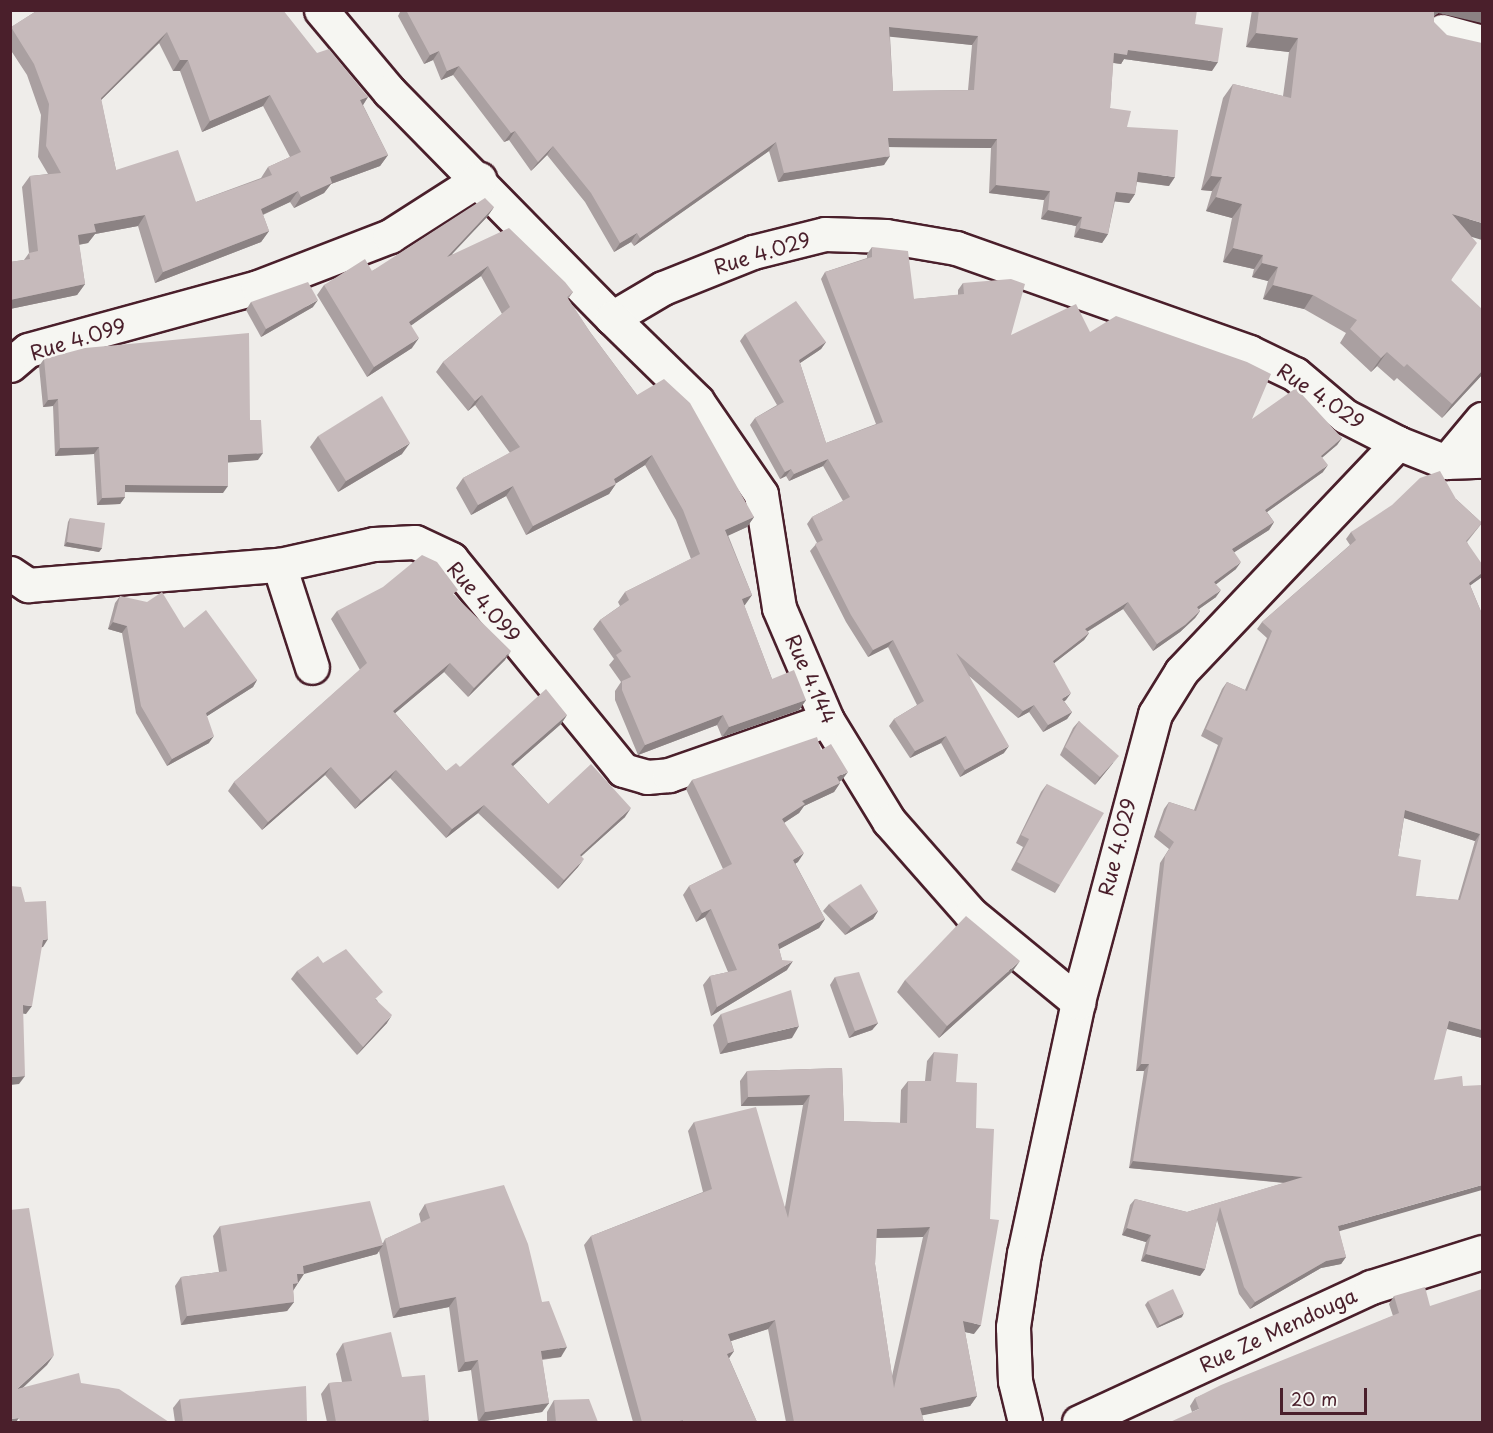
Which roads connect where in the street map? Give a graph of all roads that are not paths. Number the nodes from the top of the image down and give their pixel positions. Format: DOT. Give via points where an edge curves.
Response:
graph roads {
  1 [pos="321,10"];
  2 [pos="1442,31"];
  3 [pos="1482,42"];
  4 [pos="478,179"];
  5 [pos="612,318"];
  6 [pos="10,366"];
  7 [pos="1482,419"];
  8 [pos="1398,443"];
  9 [pos="1482,461"];
  10 [pos="1446,462"];
  11 [pos="279,565"];
  12 [pos="10,573"];
  13 [pos="312,667"];
  14 [pos="827,720"];
  15 [pos="1078,1002"];
  16 [pos="1482,1252"];
  17 [pos="1025,1422"];
  18 [pos="1078,1422"];
  1 -- 4 [label="street" via="389,91"];
  2 -- 3 [label="street"];
  4 -- 5 [label="street"];
  4 -- 6 [label="street, Rue 4.099" via="390,236 258,287 28,350"];
  5 -- 8 [label="street, Rue 4.029" via="663,288 753,252 825,234 886,236 956,248 1249,352 1295,374 1345,416"];
  5 -- 14 [label="street, Rue 4.144" via="697,401 761,494 779,608"];
  7 -- 10 [label="street"];
  8 -- 10 [label="street"];
  8 -- 15 [label="street, Rue 4.029" via="1180,672 1155,714"];
  9 -- 10 [label="street"];
  11 -- 12 [label="street, Rue 4.099" via="28,585"];
  11 -- 13 [label="street"];
  11 -- 14 [label="street, Rue 4.099" via="374,544 415,542 451,559 623,770 647,777 669,775"];
  14 -- 15 [label="street, Rue 4.144" via="889,821 956,897"];
  15 -- 17 [label="street, Rue 4.029" via="1013,1327 1015,1381"];
  16 -- 18 [label="street, Rue Ze Mendouga" via="1371,1287"];
}
